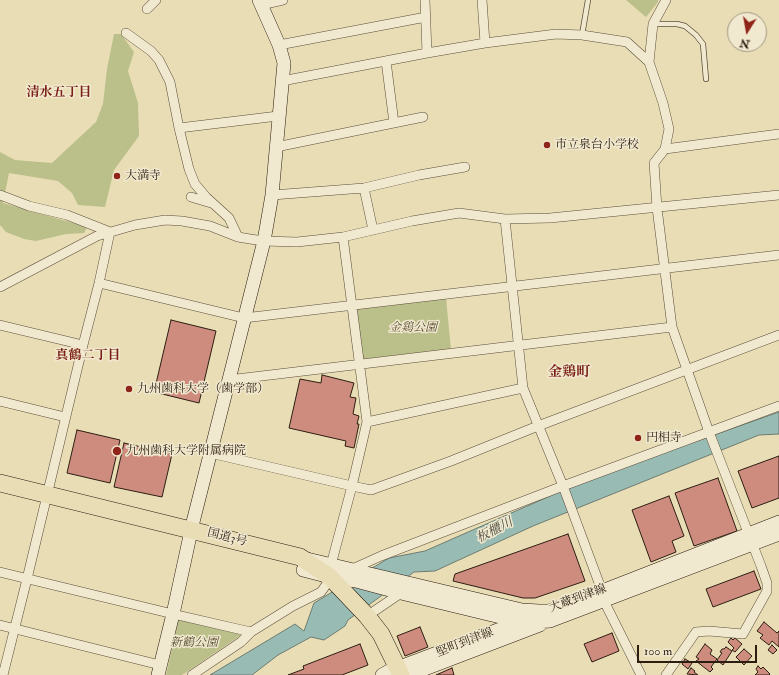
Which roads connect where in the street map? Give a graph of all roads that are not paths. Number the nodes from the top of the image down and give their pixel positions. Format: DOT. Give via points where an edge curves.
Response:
graph roads {
  1 [pos="156,0"];
  2 [pos="283,0"];
  3 [pos="425,0"];
  4 [pos="482,0"];
  5 [pos="588,0"];
  6 [pos="666,0"];
  7 [pos="260,2"];
  8 [pos="147,9"];
  9 [pos="426,17"];
  10 [pos="653,24"];
  11 [pos="126,32"];
  12 [pos="582,35"];
  13 [pos="485,43"];
  14 [pos="279,45"];
  15 [pos="427,52"];
  16 [pos="386,61"];
  17 [pos="649,62"];
  18 [pos="706,79"];
  19 [pos="282,81"];
  20 [pos="278,116"];
  21 [pos="423,117"];
  22 [pos="394,123"];
  23 [pos="179,128"];
  24 [pos="779,134"];
  25 [pos="276,147"];
  26 [pos="665,149"];
  27 [pos="465,168"];
  28 [pos="364,188"];
  29 [pos="272,195"];
  30 [pos="779,195"];
  31 [pos="0,196"];
  32 [pos="191,197"];
  33 [pos="213,204"];
  34 [pos="657,208"];
  35 [pos="505,219"];
  36 [pos="373,230"];
  37 [pos="110,232"];
  38 [pos="238,237"];
  39 [pos="343,237"];
  40 [pos="264,241"];
  41 [pos="779,255"];
  42 [pos="664,268"];
  43 [pos="99,283"];
  44 [pos="512,286"];
  45 [pos="0,287"];
  46 [pos="352,305"];
  47 [pos="244,318"];
  48 [pos="0,325"];
  49 [pos="672,327"];
  50 [pos="779,335"];
  51 [pos="83,345"];
  52 [pos="519,346"];
  53 [pos="360,365"];
  54 [pos="687,369"];
  55 [pos="228,380"];
  56 [pos="523,388"];
  57 [pos="0,401"];
  58 [pos="779,406"];
  59 [pos="65,417"];
  60 [pos="367,422"];
  61 [pos="538,426"];
  62 [pos="710,432"];
  63 [pos="210,453"];
  64 [pos="0,483"];
  65 [pos="352,486"];
  66 [pos="563,486"];
  67 [pos="0,495"];
  68 [pos="46,500"];
  69 [pos="779,522"];
  70 [pos="779,534"];
  71 [pos="191,535"];
  72 [pos="751,539"];
  73 [pos="0,572"];
  74 [pos="358,574"];
  75 [pos="27,579"];
  76 [pos="332,580"];
  77 [pos="402,589"];
  78 [pos="603,596"];
  79 [pos="173,614"];
  80 [pos="361,614"];
  81 [pos="549,616"];
  82 [pos="521,622"];
  83 [pos="0,625"];
  84 [pos="15,628"];
  85 [pos="251,632"];
  86 [pos="159,670"];
  87 [pos="395,673"];
  88 [pos="2,675"];
  89 [pos="192,675"];
  90 [pos="641,675"];
  91 [pos="666,675"];
  1 -- 8 [label="street"];
  2 -- 7 [label="street"];
  3 -- 9 [label="street"];
  4 -- 13 [label="street"];
  5 -- 12 [label="lane"];
  6 -- 10 [label="street"];
  7 -- 14 [label="main road"];
  9 -- 14 [label="street"];
  9 -- 15 [label="street"];
  10 -- 17 [label="street"];
  10 -- 18 [label="lane" via="685,26 696,35 703,44"];
  11 -- 23 [label="street" via="159,60 170,82"];
  12 -- 13 [label="street" via="556,34"];
  12 -- 17 [label="street" via="628,42"];
  13 -- 15 [label="street"];
  14 -- 19 [label="main road" via="284,63"];
  15 -- 16 [label="street"];
  16 -- 19 [label="street"];
  16 -- 22 [label="street"];
  17 -- 26 [label="street" via="669,129"];
  19 -- 20 [label="main road"];
  20 -- 23 [label="street"];
  20 -- 25 [label="main road"];
  21 -- 22 [label="street"];
  22 -- 25 [label="street"];
  23 -- 33 [label="street" via="195,184"];
  24 -- 26 [label="street"];
  25 -- 29 [label="main road"];
  26 -- 34 [label="street" via="654,163"];
  27 -- 28 [label="street" via="419,175"];
  28 -- 29 [label="street"];
  28 -- 36 [label="street"];
  29 -- 40 [label="main road"];
  30 -- 34 [label="street"];
  31 -- 37 [label="street" via="67,215"];
  32 -- 33 [label="street"];
  33 -- 38 [label="street" via="229,218"];
  34 -- 35 [label="street" via="550,218"];
  34 -- 42 [label="street"];
  35 -- 36 [label="street" via="459,213"];
  35 -- 44 [label="street"];
  36 -- 39 [label="street"];
  37 -- 38 [label="street" via="135,225 171,220 210,226"];
  37 -- 43 [label="street"];
  37 -- 45 [label="street" via="97,236"];
  38 -- 40 [label="street"];
  39 -- 40 [label="street" via="297,242"];
  39 -- 46 [label="street"];
  40 -- 47 [label="main road"];
  41 -- 42 [label="street"];
  42 -- 44 [label="street"];
  42 -- 49 [label="street"];
  43 -- 47 [label="street"];
  43 -- 51 [label="street"];
  44 -- 46 [label="street"];
  44 -- 52 [label="street"];
  46 -- 47 [label="street"];
  46 -- 53 [label="street"];
  47 -- 55 [label="main road"];
  48 -- 51 [label="street"];
  49 -- 52 [label="street"];
  49 -- 54 [label="street"];
  50 -- 54 [label="street"];
  51 -- 59 [label="street"];
  52 -- 53 [label="street"];
  52 -- 56 [label="street"];
  53 -- 55 [label="street"];
  53 -- 60 [label="street"];
  54 -- 61 [label="street"];
  54 -- 62 [label="street"];
  55 -- 63 [label="main road"];
  56 -- 60 [label="street"];
  56 -- 61 [label="street"];
  57 -- 59 [label="street"];
  58 -- 62 [label="street"];
  59 -- 68 [label="street"];
  60 -- 65 [label="street"];
  61 -- 65 [label="street" via="371,490"];
  61 -- 66 [label="street"];
  62 -- 66 [label="street"];
  62 -- 72 [label="street"];
  63 -- 65 [label="street"];
  63 -- 71 [label="main road"];
  64 -- 68 [label="highway, 国道3号"];
  65 -- 76 [label="street"];
  66 -- 74 [label="street" via="381,556"];
  66 -- 78 [label="street"];
  67 -- 68 [label="highway, 国道3号"];
  68 -- 71 [label="highway, 国道3号"];
  68 -- 75 [label="street"];
  69 -- 72 [label="main road, 大蔵到津線"];
  70 -- 72 [label="main road, 大蔵到津線"];
  71 -- 76 [label="highway, 国道3号" via="301,563"];
  71 -- 79 [label="main road"];
  72 -- 78 [label="main road, 大蔵到津線"];
  72 -- 91 [label="street" via="767,583 767,591 743,634 696,632"];
  73 -- 75 [label="street"];
  74 -- 76 [label="main road, 大蔵到津線"];
  74 -- 77 [label="main road, 大蔵到津線"];
  75 -- 79 [label="street"];
  75 -- 84 [label="street"];
  76 -- 80 [label="highway, 国道3号"];
  76 -- 85 [label="street" via="321,592"];
  77 -- 80 [label="street"];
  77 -- 81 [label="main road, 大蔵到津線"];
  77 -- 82 [label="main road, 大蔵到津線"];
  78 -- 81 [label="main road, 大蔵到津線"];
  78 -- 90 [label="street"];
  79 -- 85 [label="street"];
  79 -- 86 [label="main road"];
  80 -- 87 [label="highway, 国道3号" via="380,634"];
  81 -- 82 [label="main road, 堅町到津線"];
  81 -- 87 [label="main road, 堅町到津線"];
  82 -- 87 [label="main road, 堅町到津線"];
  83 -- 84 [label="street"];
  84 -- 86 [label="street"];
  84 -- 88 [label="street"];
  85 -- 89 [label="street" via="241,642"];
}
